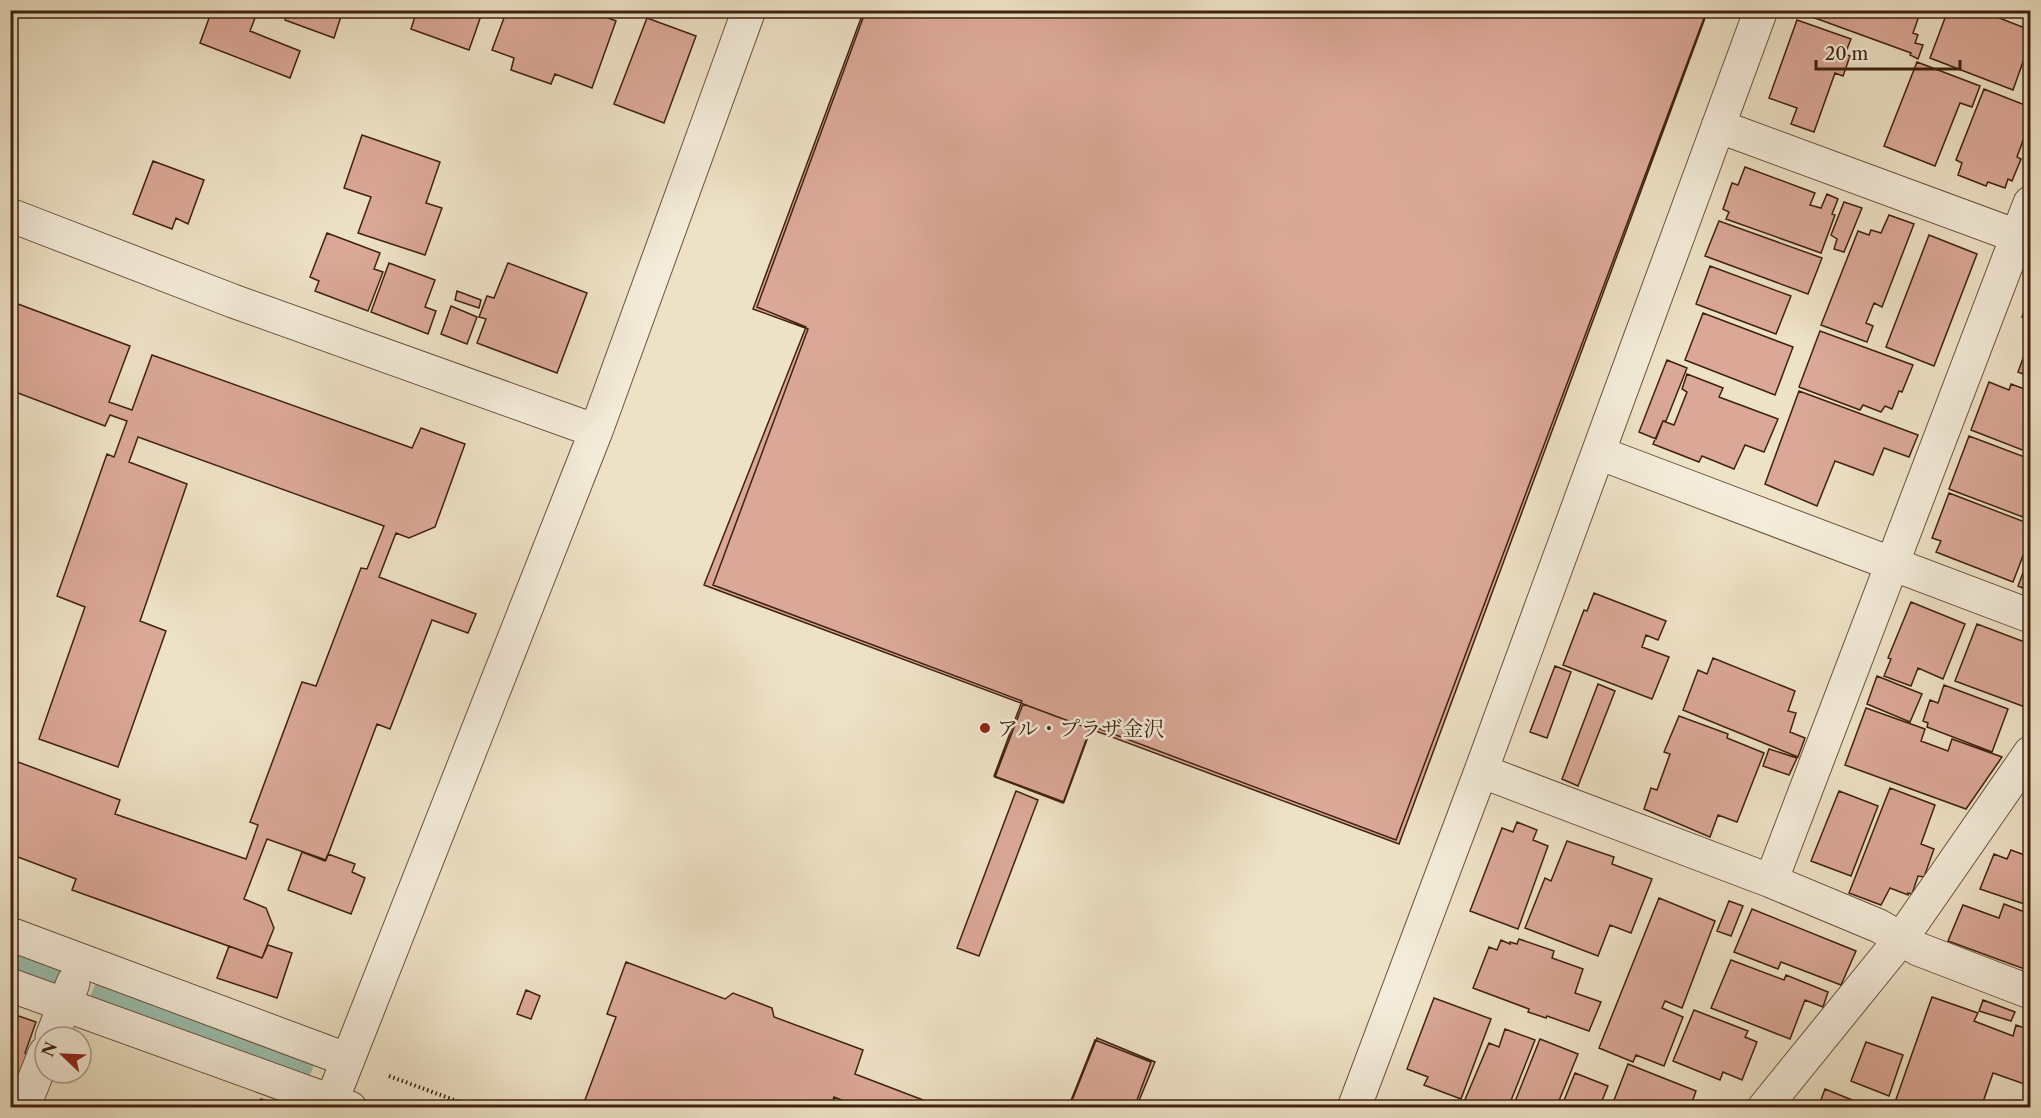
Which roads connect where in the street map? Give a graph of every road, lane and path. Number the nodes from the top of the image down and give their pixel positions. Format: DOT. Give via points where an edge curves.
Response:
graph roads {
  1 [pos="749,10"];
  2 [pos="1761,10"];
  3 [pos="1718,126"];
  4 [pos="2031,202"];
  5 [pos="10,215"];
  6 [pos="2024,238"];
  7 [pos="596,431"];
  8 [pos="1599,453"];
  9 [pos="1893,565"];
  10 [pos="2031,616"];
  11 [pos="2031,753"];
  12 [pos="1481,771"];
  13 [pos="1772,881"];
  14 [pos="10,934"];
  15 [pos="1901,939"];
  16 [pos="82,961"];
  17 [pos="10,985"];
  18 [pos="2031,992"];
  19 [pos="65,1004"];
  20 [pos="56,1025"];
  21 [pos="348,1060"];
  22 [pos="389,1076"];
  23 [pos="33,1082"];
  24 [pos="338,1105"];
  25 [pos="1363,1105"];
  26 [pos="23,1107"];
  27 [pos="477,1107"];
  28 [pos="1764,1107"];
  1 -- 7 [label="street"];
  2 -- 3 [label="street"];
  3 -- 6 [label="street"];
  3 -- 8 [label="street"];
  4 -- 6 [label="street"];
  5 -- 7 [label="street" via="234,301"];
  6 -- 9 [label="street"];
  7 -- 21 [label="street"];
  8 -- 9 [label="street"];
  8 -- 12 [label="street"];
  9 -- 10 [label="street"];
  9 -- 13 [label="street"];
  11 -- 15 [label="street"];
  12 -- 13 [label="street"];
  12 -- 25 [label="street"];
  13 -- 15 [label="street"];
  14 -- 16 [label="street"];
  15 -- 18 [label="street"];
  15 -- 28 [label="street"];
  16 -- 19 [label="street"];
  16 -- 21 [label="street"];
  17 -- 19 [label="street"];
  19 -- 20 [label="street"];
  19 -- 24 [label="street"];
  21 -- 24 [label="street"];
  22 -- 27 [label="path"];
  23 -- 26 [label="street"];
}
